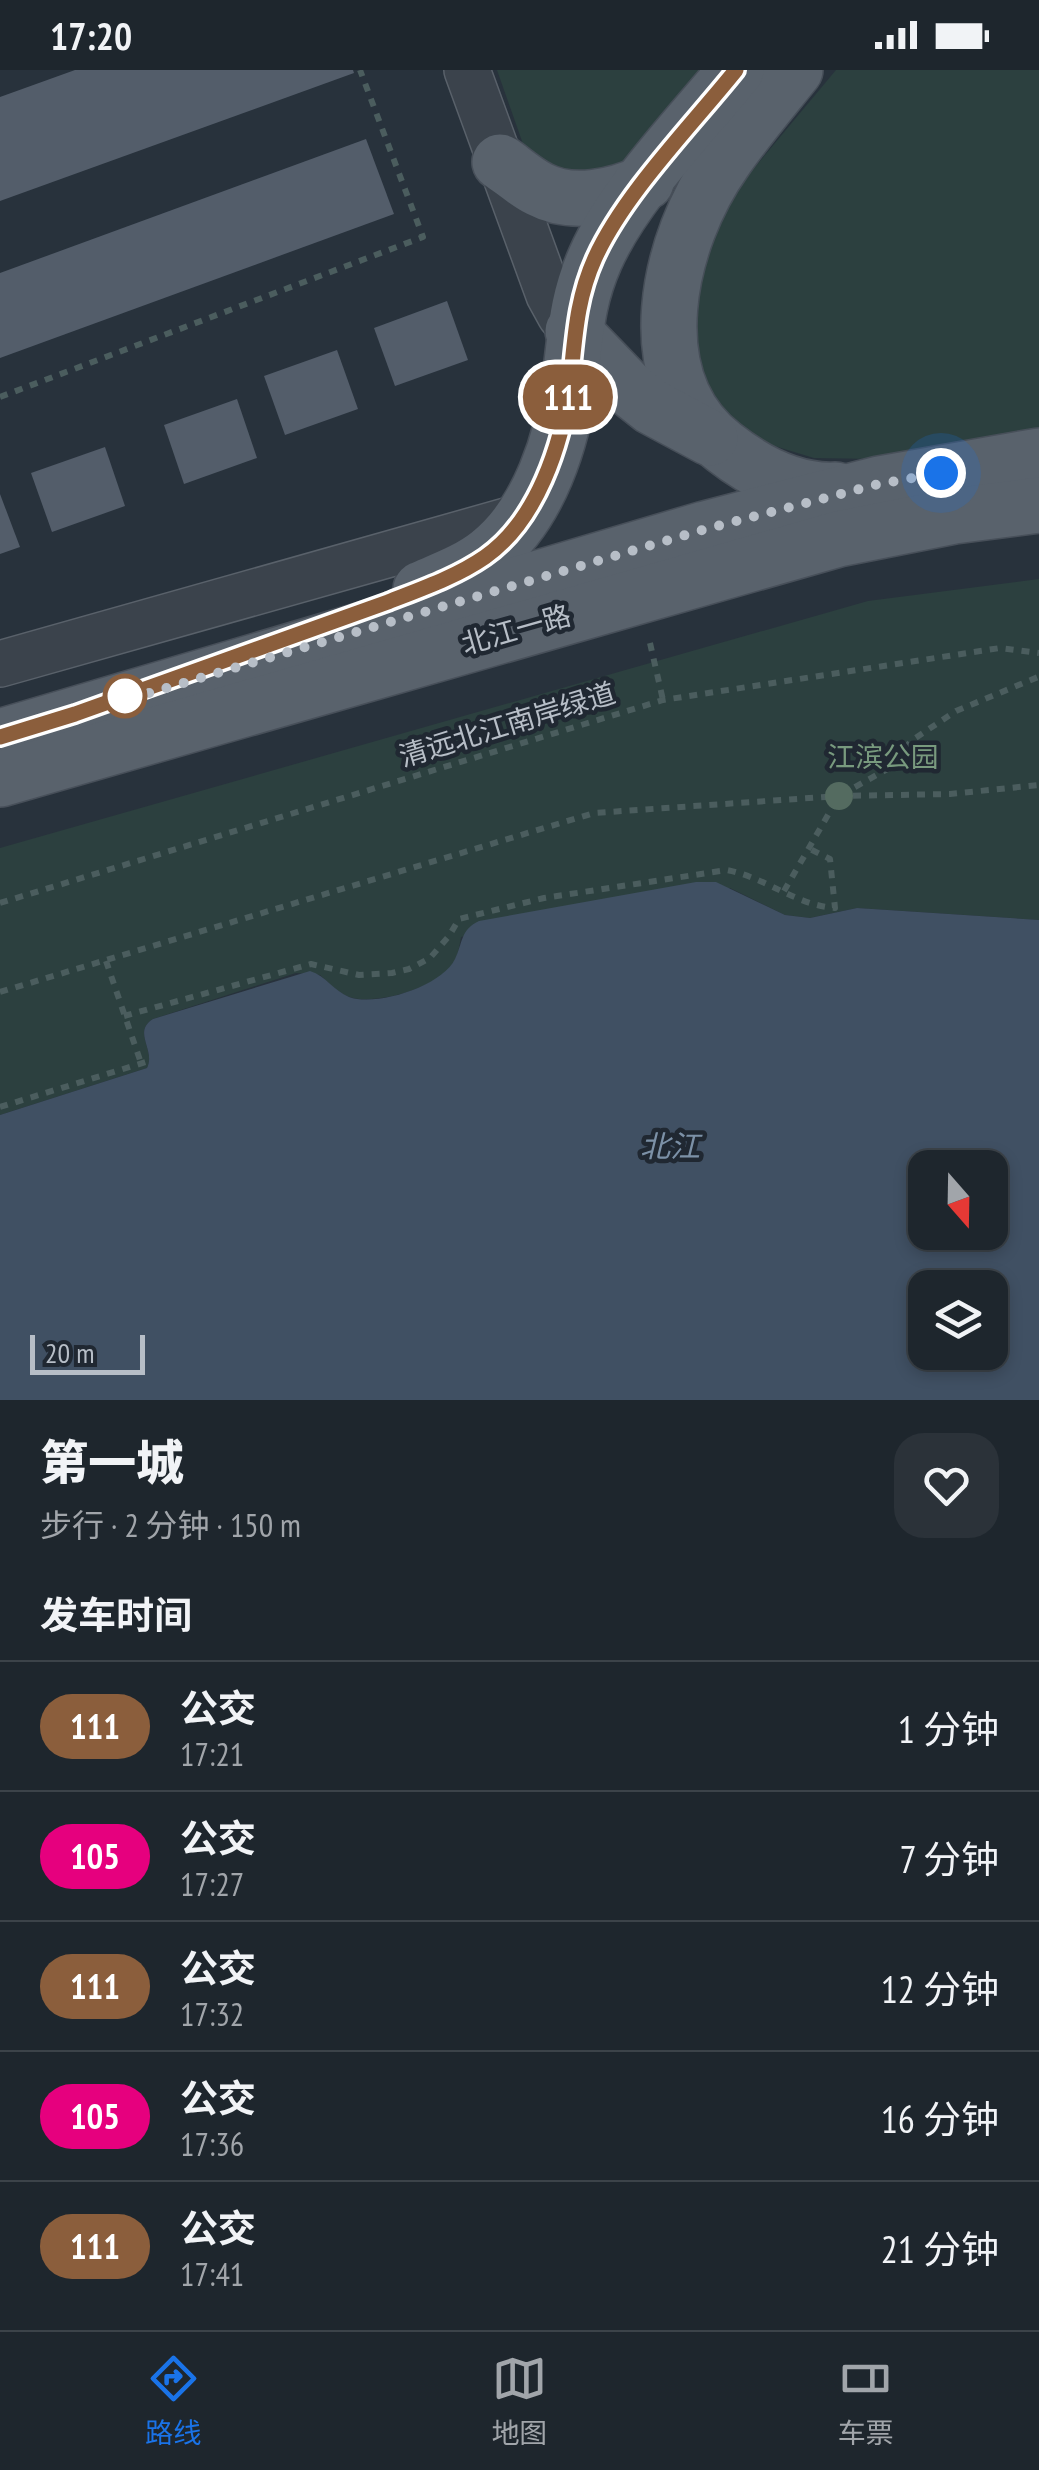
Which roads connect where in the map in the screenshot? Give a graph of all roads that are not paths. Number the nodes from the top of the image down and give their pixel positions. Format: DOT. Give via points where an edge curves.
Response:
graph roads {
  1 [pos="468,70"];
  2 [pos="736,70"];
  3 [pos="795,70"];
  4 [pos="500,162"];
  5 [pos="646,182"];
  6 [pos="574,331"];
  7 [pos="713,439"];
  8 [pos="1039,456"];
  9 [pos="879,484"];
  10 [pos="1039,506"];
  11 [pos="524,516"];
  12 [pos="0,664"];
  13 [pos="75,714"];
  14 [pos="0,738"];
  15 [pos="0,779"];
  1 -- 4 [label="street"];
  2 -- 5 [label="main road"];
  3 -- 7 [label="main road" via="722,162 681,251 668,311 671,357 693,415"];
  4 -- 5 [label="main road" via="540,190 565,197 623,192"];
  4 -- 6 [label="street" via="549,294"];
  5 -- 6 [label="main road" via="596,255"];
  6 -- 7 [label="main road" via="652,408"];
  6 -- 11 [label="main road" via="560,430"];
  7 -- 9 [label="main road" via="742,462 793,484 819,490"];
  8 -- 9 [label="main road, 北江一路"];
  9 -- 13 [label="main road, 北江一路"];
  10 -- 15 [label="main road, 北江一路" via="838,539"];
  11 -- 12 [label="street"];
  11 -- 13 [label="main road" via="488,555 436,583"];
  13 -- 14 [label="main road, 北江一路"];
}
